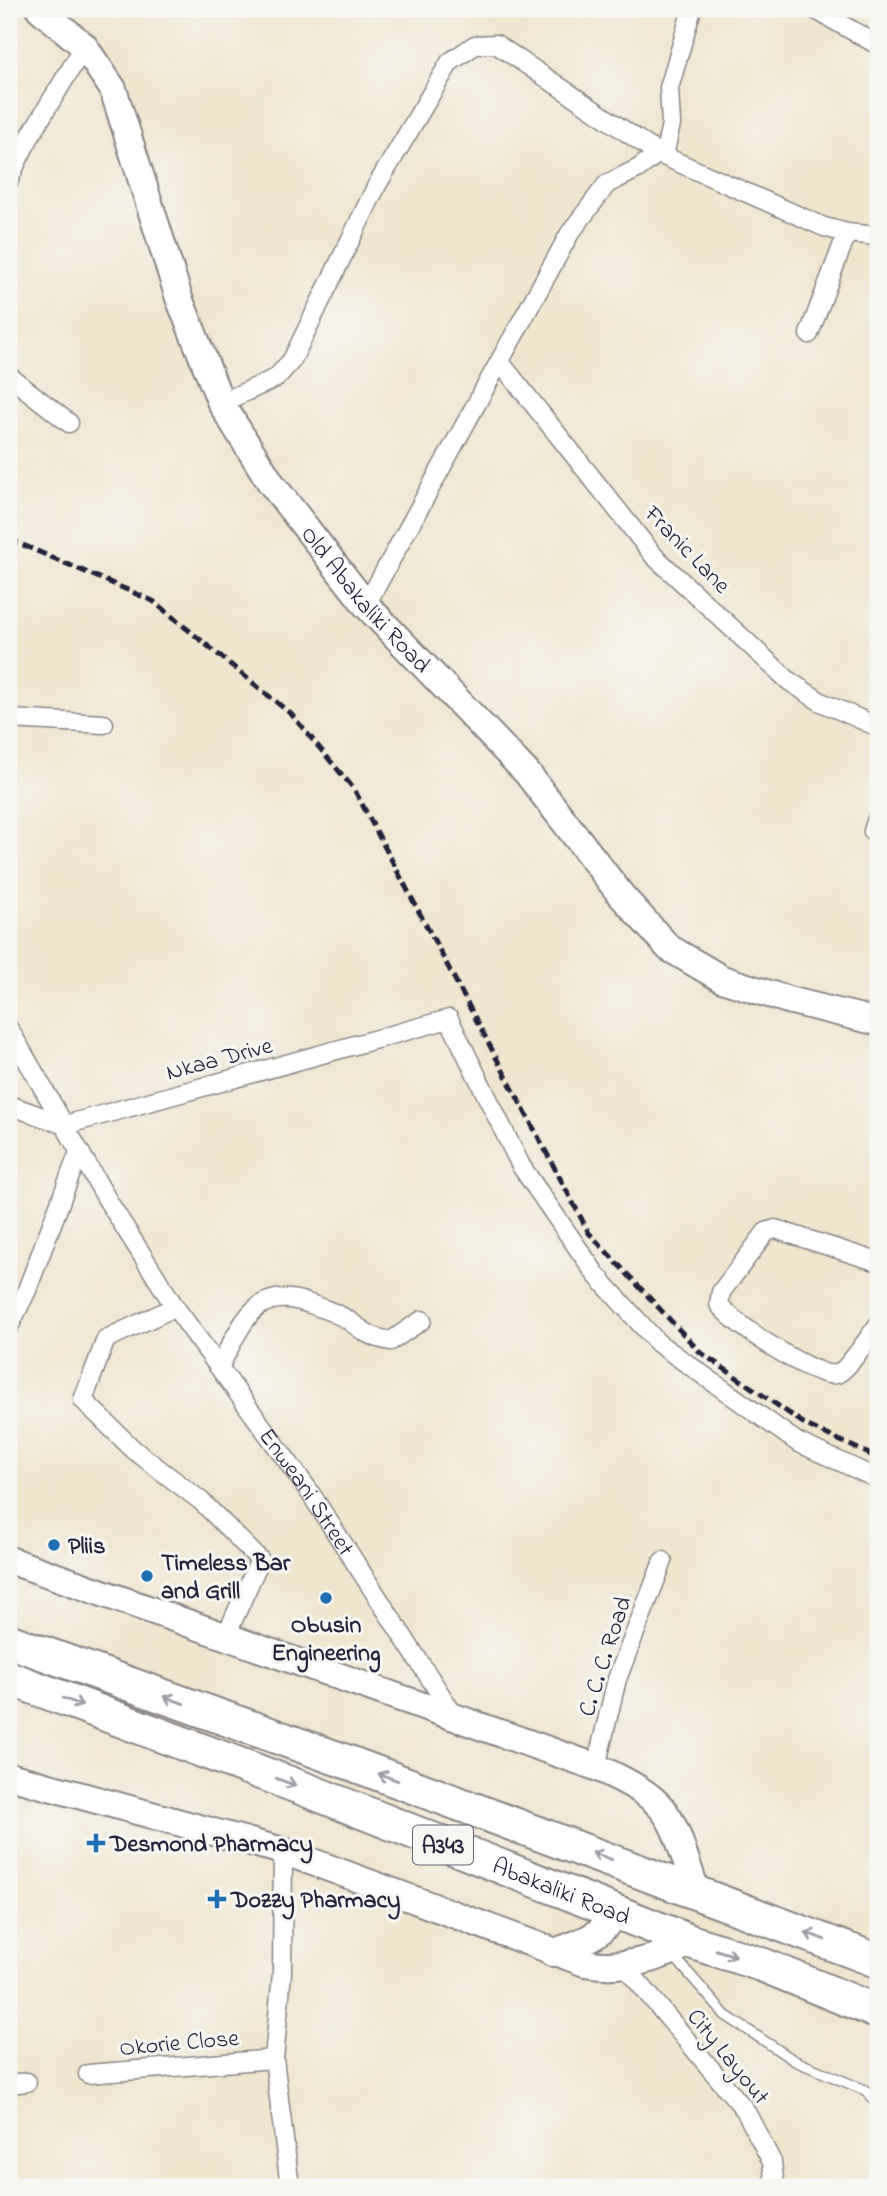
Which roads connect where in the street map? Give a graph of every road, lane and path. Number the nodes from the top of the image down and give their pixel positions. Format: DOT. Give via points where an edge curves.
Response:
graph roads {
  1 [pos="40,9"];
  2 [pos="692,9"];
  3 [pos="814,9"];
  4 [pos="878,45"];
  5 [pos="84,46"];
  6 [pos="659,154"];
  7 [pos="9,180"];
  8 [pos="847,233"];
  9 [pos="878,236"];
  10 [pos="808,334"];
  11 [pos="500,362"];
  12 [pos="9,376"];
  13 [pos="221,402"];
  14 [pos="69,423"];
  15 [pos="366,605"];
  16 [pos="9,719"];
  17 [pos="104,724"];
  18 [pos="878,727"];
  19 [pos="878,816"];
  20 [pos="878,835"];
  21 [pos="878,1021"];
  22 [pos="9,1029"];
  23 [pos="9,1105"];
  24 [pos="65,1125"];
  25 [pos="79,1152"];
  26 [pos="878,1262"];
  27 [pos="175,1307"];
  28 [pos="422,1320"];
  29 [pos="878,1325"];
  30 [pos="9,1327"];
  31 [pos="219,1367"];
  32 [pos="878,1479"];
  33 [pos="9,1560"];
  34 [pos="663,1561"];
  35 [pos="225,1638"];
  36 [pos="9,1641"];
  37 [pos="9,1678"];
  38 [pos="457,1720"];
  39 [pos="596,1768"];
  40 [pos="9,1776"];
  41 [pos="283,1851"];
  42 [pos="684,1856"];
  43 [pos="658,1877"];
  44 [pos="695,1891"];
  45 [pos="614,1911"];
  46 [pos="681,1948"];
  47 [pos="552,1953"];
  48 [pos="878,1961"];
  49 [pos="624,1965"];
  50 [pos="878,2012"];
  51 [pos="274,2059"];
  52 [pos="88,2074"];
  53 [pos="27,2082"];
  54 [pos="9,2084"];
  55 [pos="878,2103"];
  56 [pos="289,2187"];
  57 [pos="775,2187"];
  1 -- 5 [label="main road, Old Abakaliki Road"];
  2 -- 6 [label="street" via="668,88 668,142"];
  3 -- 4 [label="street"];
  5 -- 7 [label="street" via="23,145"];
  5 -- 13 [label="main road, Old Abakaliki Road" via="113,89 179,298"];
  6 -- 8 [label="street"];
  6 -- 11 [label="street" via="607,184 597,195 570,233"];
  6 -- 13 [label="street" via="496,44 475,45 450,62 420,108 292,359 276,378"];
  8 -- 9 [label="street"];
  8 -- 10 [label="street"];
  11 -- 15 [label="street"];
  11 -- 18 [label="street, Franic Lane" via="654,556 789,681 821,702"];
  12 -- 14 [label="street"];
  13 -- 15 [label="main road, Old Abakaliki Road" via="271,483"];
  15 -- 21 [label="main road, Old Abakaliki Road" via="527,773 621,895 669,948 722,979"];
  16 -- 17 [label="street"];
  19 -- 20 [label="street" via="873,831"];
  22 -- 24 [label="street, Enweani Street"];
  23 -- 24 [label="street"];
  24 -- 25 [label="street, Enweani Street"];
  24 -- 32 [label="street, Nkaa Drive" via="449,1019 521,1166 597,1276 658,1343 797,1443"];
  25 -- 27 [label="street, Enweani Street"];
  25 -- 30 [label="street"];
  26 -- 29 [label="street" via="775,1229 766,1232 721,1292 719,1304 737,1325 830,1375 841,1372"];
  27 -- 31 [label="street, Enweani Street"];
  27 -- 35 [label="street" via="106,1339 83,1400 134,1450 201,1501 260,1560"];
  28 -- 31 [label="street" via="391,1341 373,1338 347,1320 305,1302 276,1297 261,1302 247,1318"];
  31 -- 38 [label="street, Enweani Street" via="307,1489"];
  33 -- 35 [label="main road"];
  34 -- 39 [label="street, C. C. C. Road" via="617,1679"];
  35 -- 38 [label="main road"];
  43 -- 36 [label="highway, Abakaliki Road / A343, one-way"];
  37 -- 45 [label="highway, Abakaliki Road / A343, one-way"];
  38 -- 39 [label="main road"];
  39 -- 42 [label="main road" via="660,1803"];
  40 -- 41 [label="main road"];
  41 -- 47 [label="main road"];
  41 -- 51 [label="street" via="282,1973"];
  42 -- 43 [label="main road"];
  42 -- 44 [label="main road"];
  43 -- 44 [label="highway, Abakaliki Road / A343"];
  48 -- 44 [label="highway, Abakaliki Road / A343, one-way"];
  45 -- 46 [label="highway, Abakaliki Road / A343"];
  45 -- 47 [label="main road" via="603,1928"];
  46 -- 49 [label="main road"];
  46 -- 50 [label="highway, Abakaliki Road / A343, one-way" via="763,1965"];
  46 -- 55 [label="lane" via="725,2015 795,2061 865,2090"];
  47 -- 49 [label="main road" via="592,1964"];
  49 -- 57 [label="street, City Layout" via="746,2110 772,2162"];
  51 -- 52 [label="street, Okorie Close"];
  51 -- 56 [label="street"];
  53 -- 54 [label="street"];
}
